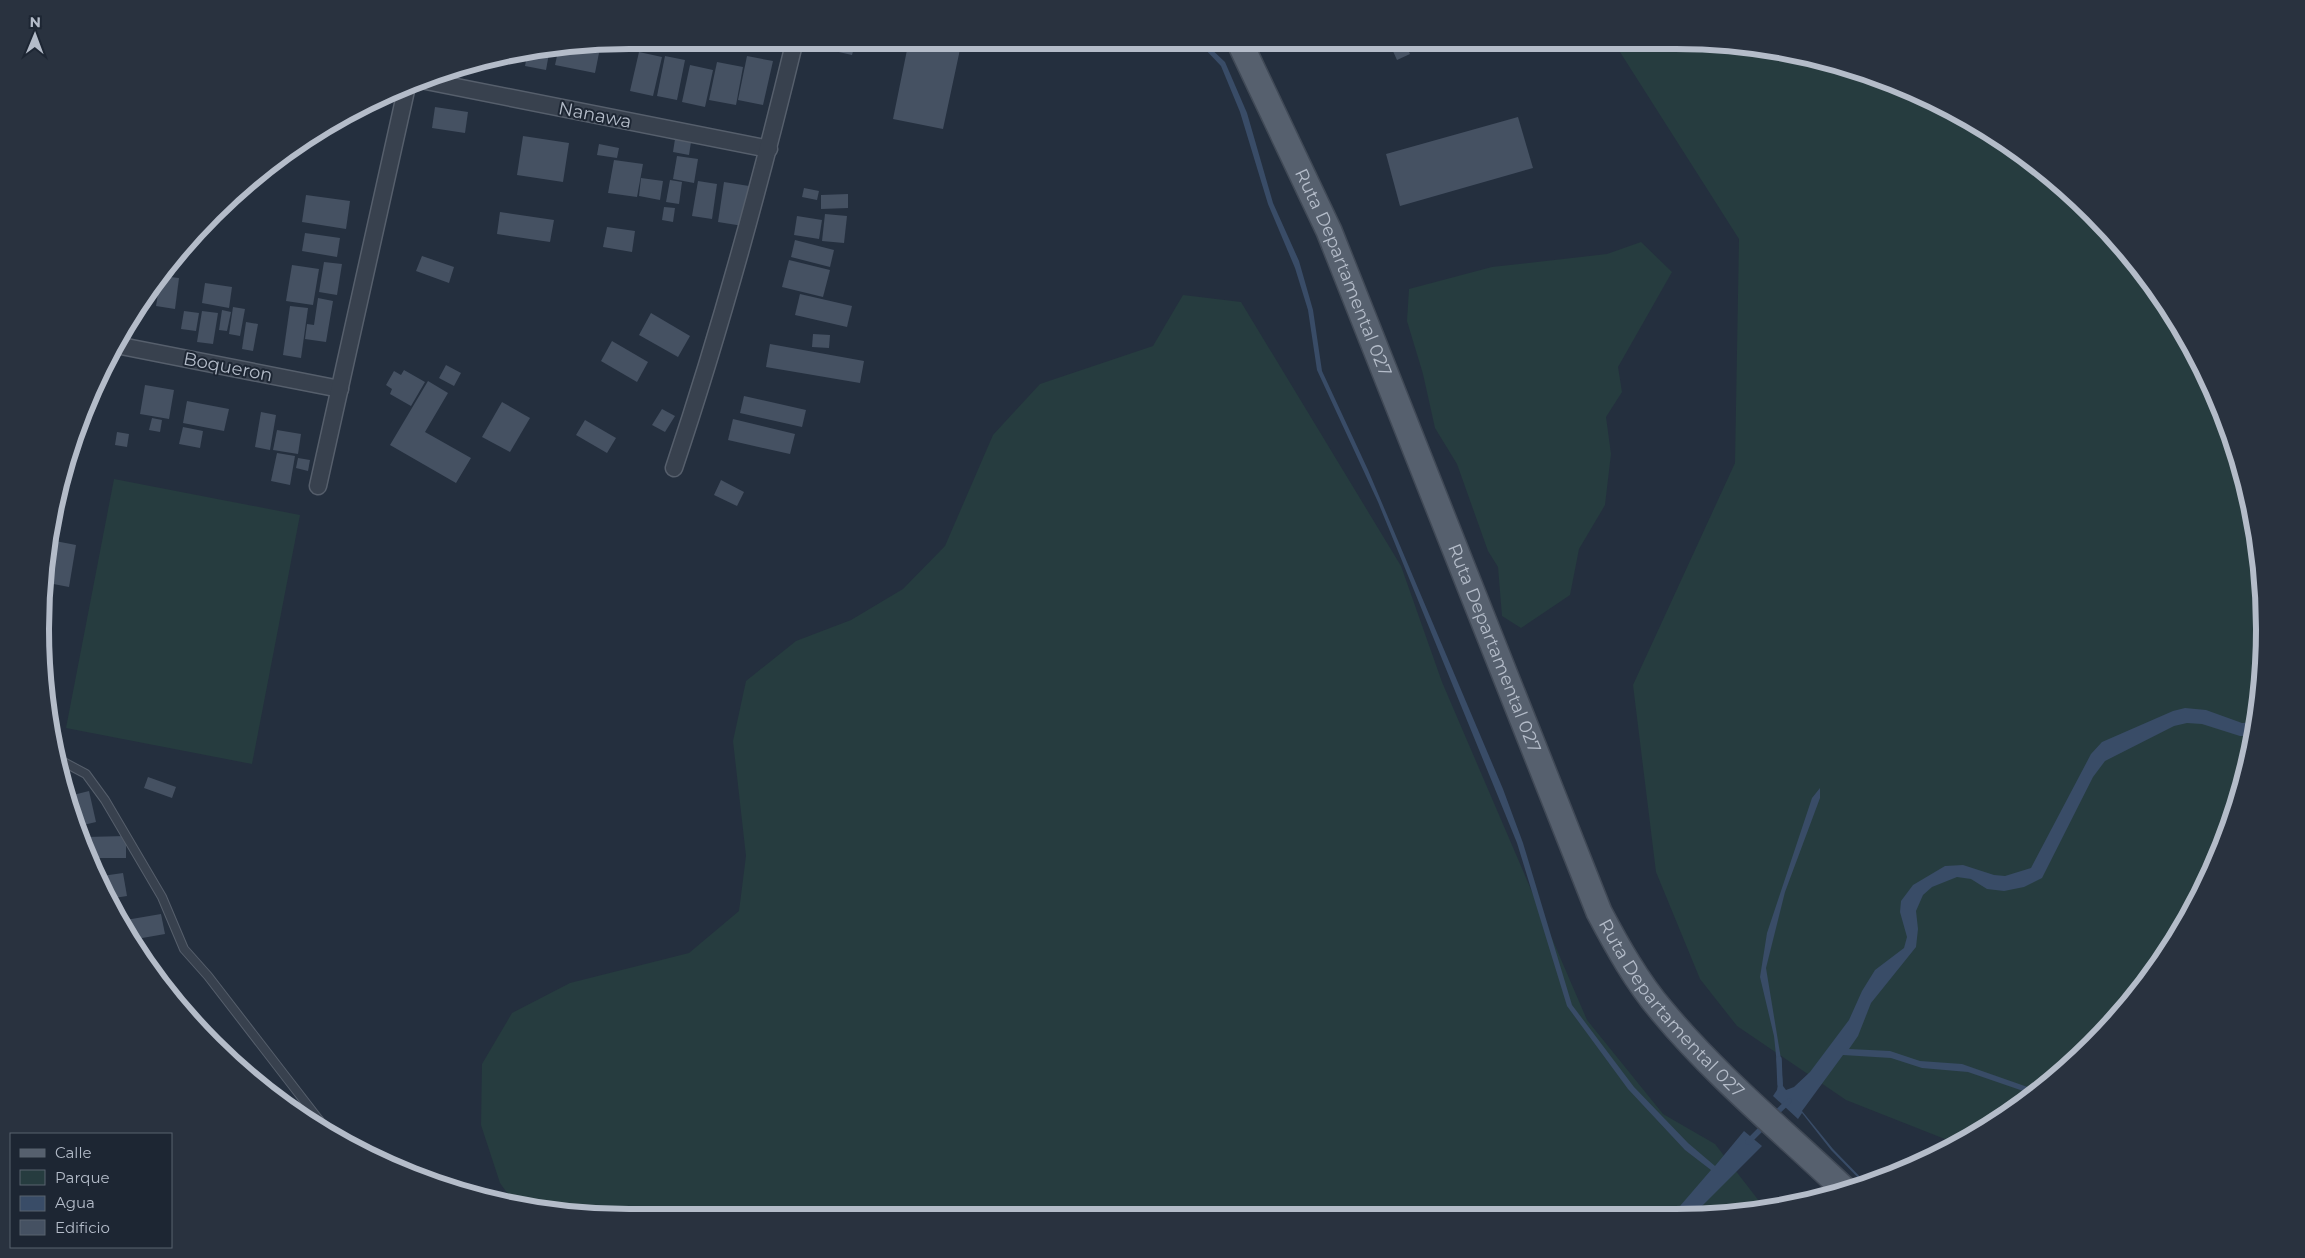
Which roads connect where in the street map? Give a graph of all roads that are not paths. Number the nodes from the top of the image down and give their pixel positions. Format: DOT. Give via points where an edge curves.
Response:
graph roads {
  1 [pos="793,49"];
  2 [pos="1244,49"];
  3 [pos="435,83"];
  4 [pos="405,94"];
  5 [pos="769,149"];
  6 [pos="123,345"];
  7 [pos="340,389"];
  8 [pos="674,468"];
  9 [pos="318,486"];
  10 [pos="65,763"];
  11 [pos="317,1118"];
  12 [pos="1840,1185"];
  1 -- 5 [label="street"];
  2 -- 12 [label="main road, Ruta Departamental 027" via="1329,231 1599,912 1621,953 1661,1010 1746,1098"];
  3 -- 5 [label="street, Nanawa"];
  4 -- 7 [label="street"];
  5 -- 8 [label="street" via="718,332"];
  6 -- 7 [label="street, Boqueron"];
  7 -- 9 [label="street"];
  10 -- 11 [label="lane" via="86,774 105,800 162,897 184,949"];
}
